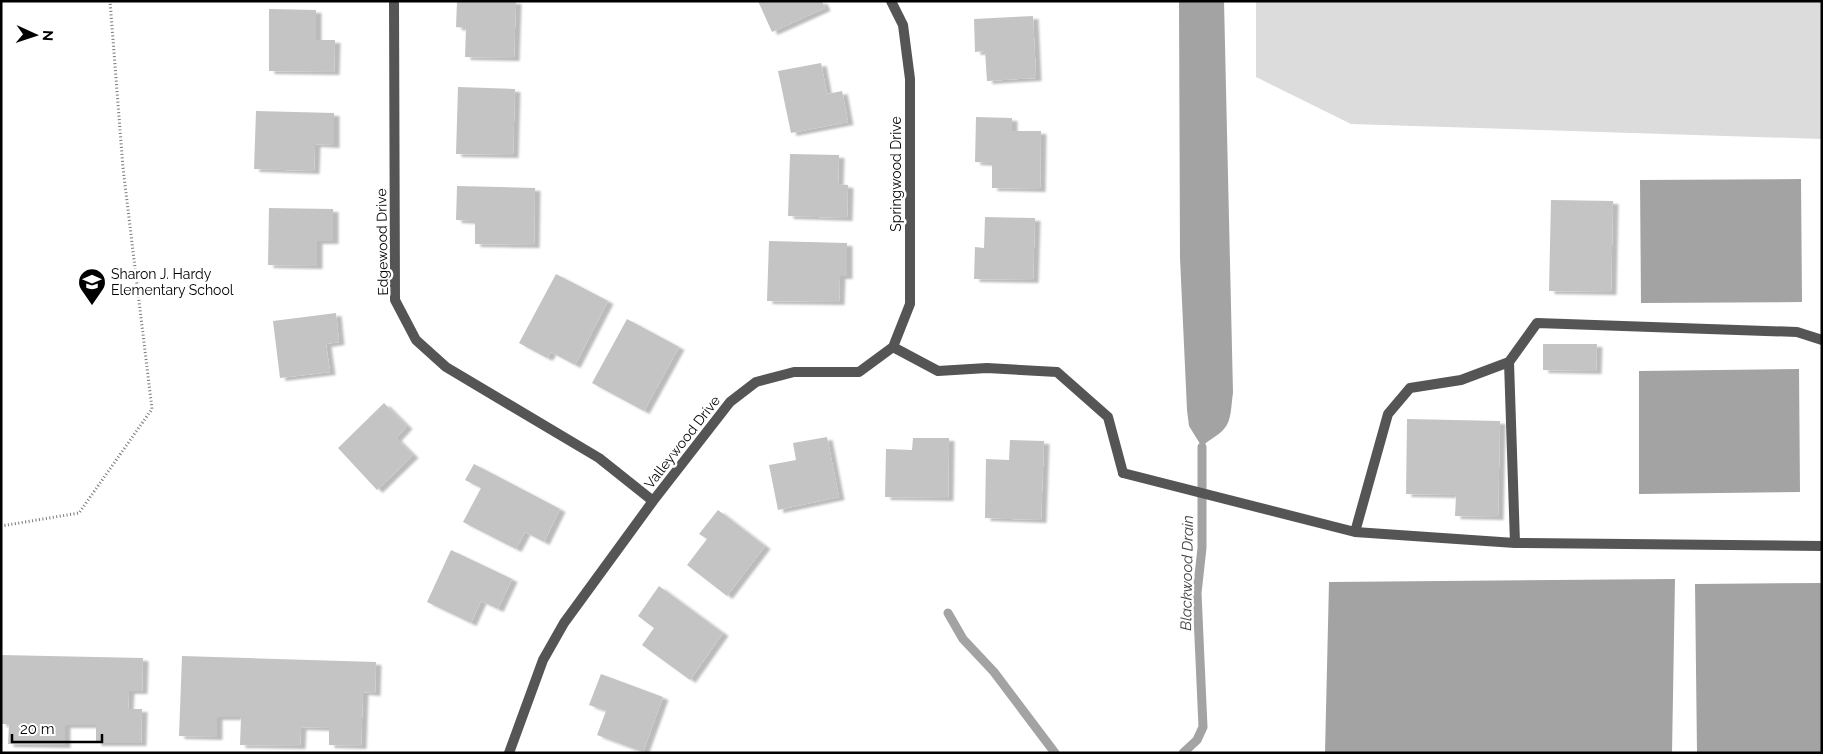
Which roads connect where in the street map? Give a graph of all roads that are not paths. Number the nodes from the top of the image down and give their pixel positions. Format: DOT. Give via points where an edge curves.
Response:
graph roads {
  1 [pos="394,1"];
  2 [pos="891,1"];
  3 [pos="1822,340"];
  4 [pos="893,347"];
  5 [pos="1509,362"];
  6 [pos="653,501"];
  7 [pos="1355,532"];
  8 [pos="1516,543"];
  9 [pos="1822,546"];
  10 [pos="509,753"];
  1 -- 6 [label="street, Edgewood Drive" via="395,300 416,340 446,367 599,458"];
  2 -- 4 [label="street, Springwood Drive" via="902,25 910,79 910,304"];
  3 -- 5 [label="street" via="1797,332 1536,323"];
  4 -- 6 [label="street, Valleywood Drive" via="859,372 794,372 756,382 730,402"];
  4 -- 7 [label="street" via="938,371 987,368 1057,372 1108,417 1124,472"];
  5 -- 7 [label="street" via="1461,380 1410,388 1388,414"];
  5 -- 8 [label="street"];
  6 -- 10 [label="street, Valleywood Drive" via="564,623 543,660"];
  7 -- 8 [label="street"];
  8 -- 9 [label="street"];
}
